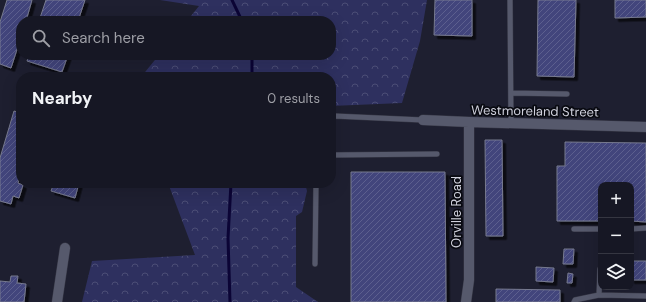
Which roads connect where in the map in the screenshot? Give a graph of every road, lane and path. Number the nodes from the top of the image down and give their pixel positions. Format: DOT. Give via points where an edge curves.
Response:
graph roads {
  1 [pos="510,0"];
  2 [pos="511,93"];
  3 [pos="567,94"];
  4 [pos="336,116"];
  5 [pos="423,120"];
  6 [pos="469,122"];
  7 [pos="511,123"];
  8 [pos="646,127"];
  9 [pos="437,154"];
  10 [pos="336,155"];
  11 [pos="316,188"];
  12 [pos="646,228"];
  13 [pos="574,229"];
  14 [pos="598,229"];
  15 [pos="634,229"];
  16 [pos="65,248"];
  17 [pos="315,264"];
  18 [pos="599,290"];
  19 [pos="599,295"];
  20 [pos="646,296"];
  21 [pos="57,302"];
  22 [pos="466,302"];
  23 [pos="574,302"];
  1 -- 2 [label="lane"];
  2 -- 3 [label="lane"];
  2 -- 7 [label="lane"];
  4 -- 5 [label="lane"];
  5 -- 6 [label="street, Westmoreland Street"];
  6 -- 7 [label="street, Westmoreland Street"];
  6 -- 22 [label="street, Orville Road" via="469,280"];
  7 -- 8 [label="street, Westmoreland Street"];
  9 -- 10 [label="lane"];
  11 -- 17 [label="lane"];
  12 -- 15 [label="lane"];
  13 -- 14 [label="lane"];
  16 -- 21 [label="street"];
  18 -- 19 [label="lane"];
  19 -- 20 [label="lane"];
  19 -- 23 [label="lane"];
}
